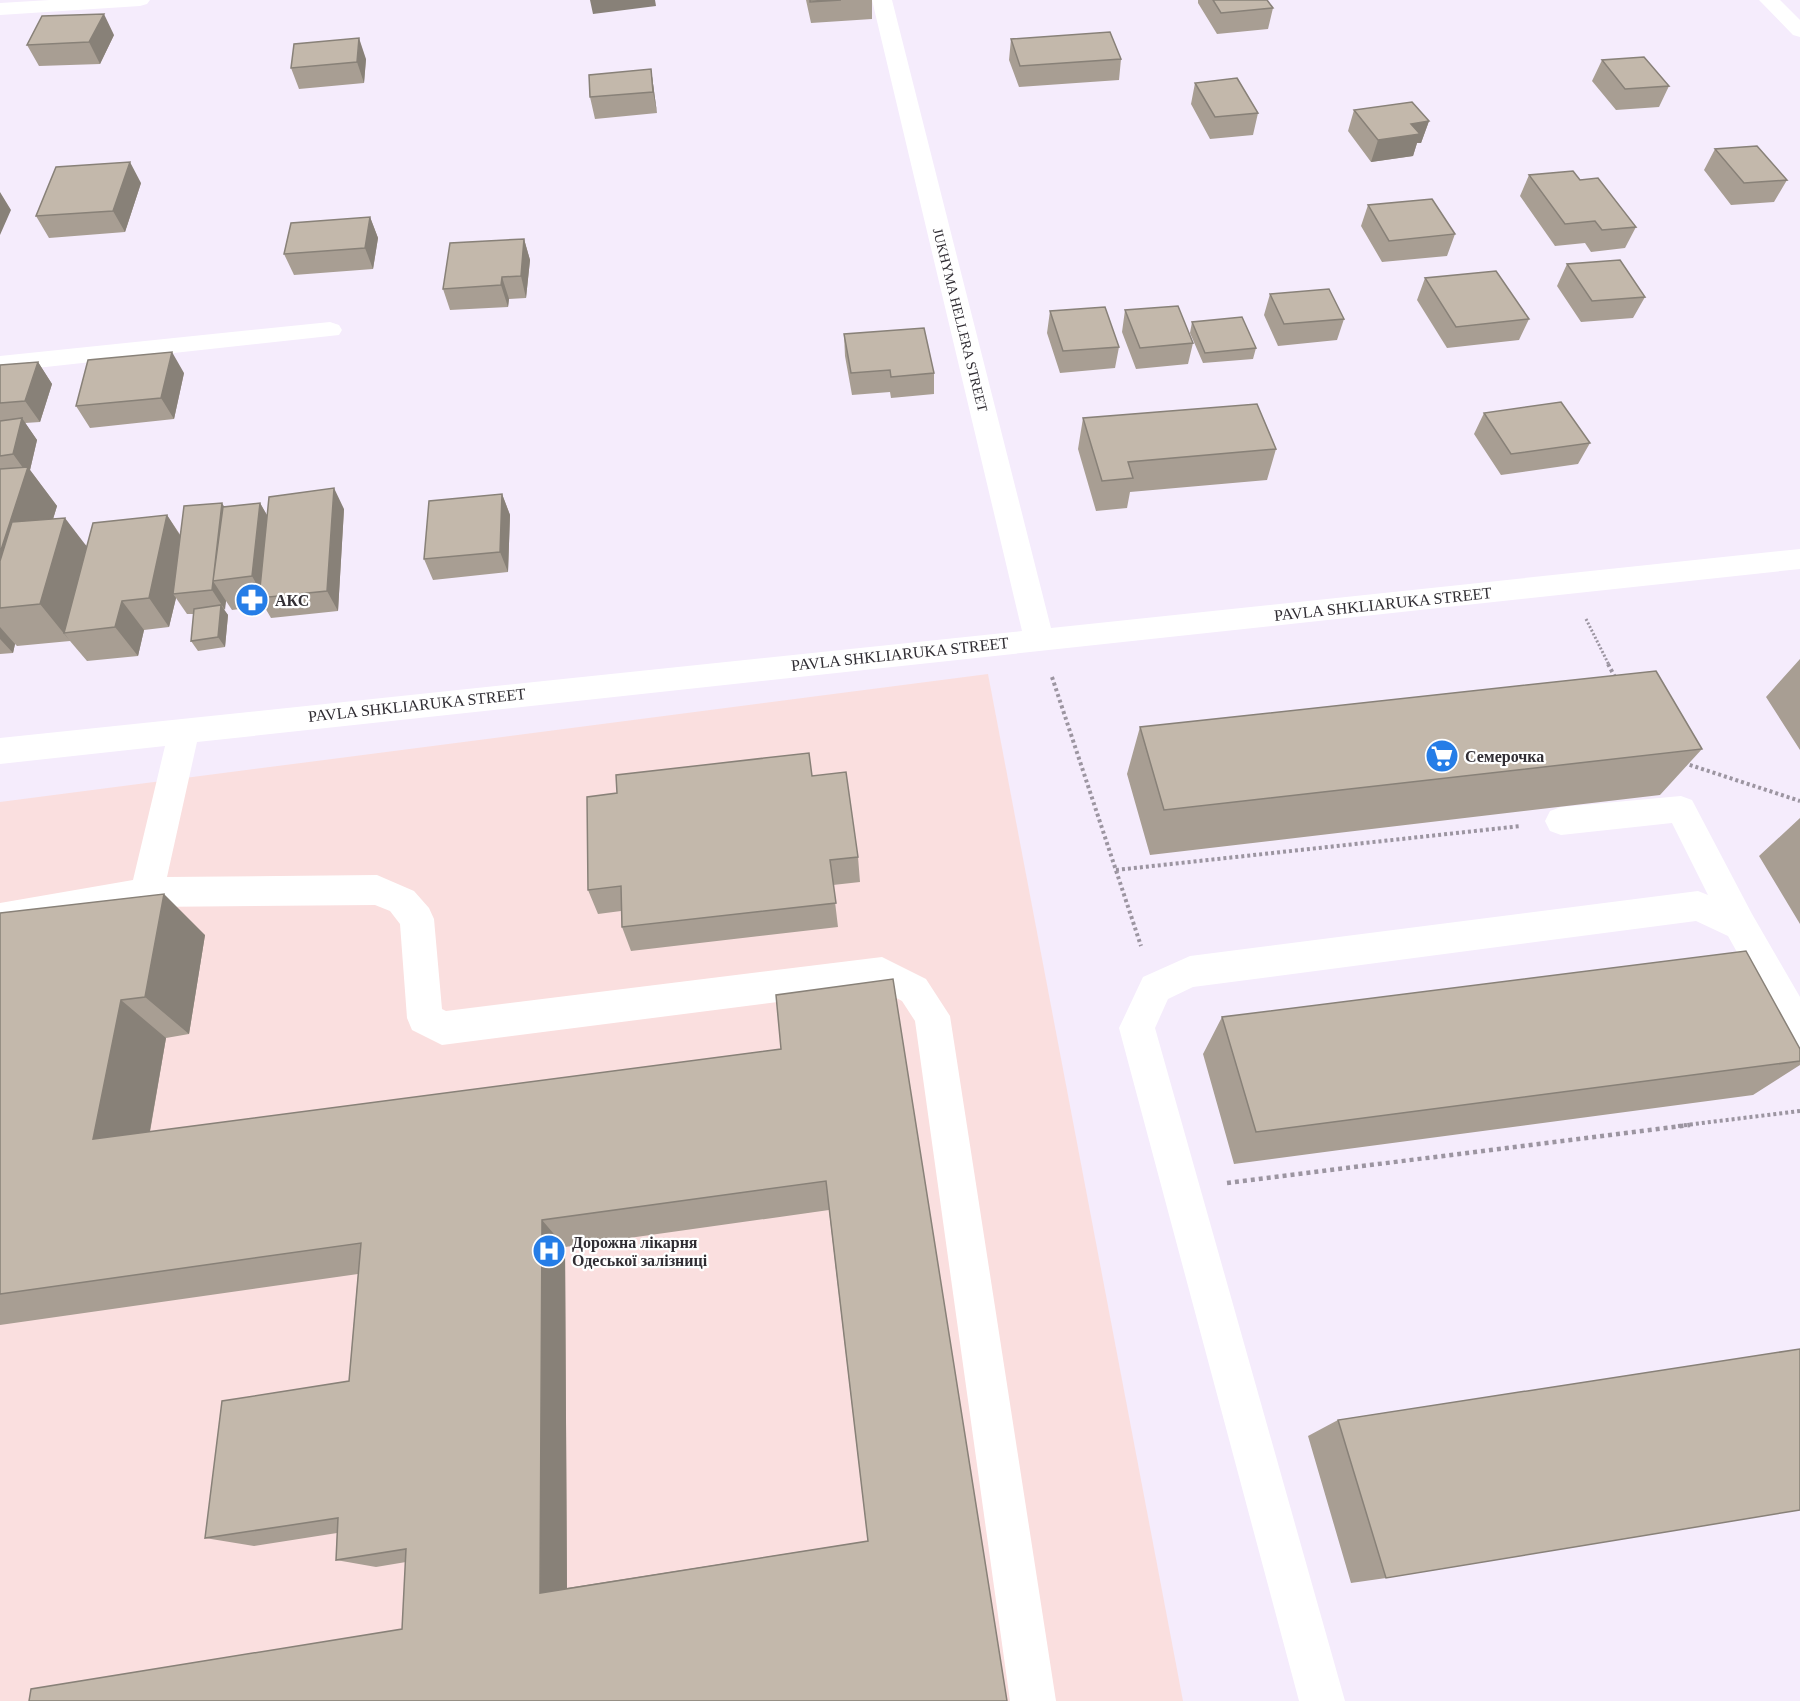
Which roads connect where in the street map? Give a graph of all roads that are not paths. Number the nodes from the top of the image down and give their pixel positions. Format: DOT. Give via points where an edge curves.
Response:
graph roads {
  1 [pos="140,0"];
  2 [pos="882,0"];
  3 [pos="1769,0"];
  4 [pos="0,9"];
  5 [pos="1800,31"];
  6 [pos="330,330"];
  7 [pos="0,364"];
  8 [pos="1800,559"];
  9 [pos="1039,639"];
  10 [pos="184,730"];
  11 [pos="0,751"];
  12 [pos="1561,821"];
  13 [pos="147,892"];
  14 [pos="0,918"];
  15 [pos="1740,925"];
  16 [pos="1800,1030"];
  17 [pos="1033,1701"];
  18 [pos="1322,1701"];
  1 -- 4 [label="street"];
  2 -- 9 [label="street, JUKHYMA HELLERA STREET"];
  3 -- 5 [label="street"];
  6 -- 7 [label="street"];
  8 -- 9 [label="street, PAVLA SHKLIARUKA STREET"];
  9 -- 10 [label="street, PAVLA SHKLIARUKA STREET"];
  10 -- 11 [label="street, PAVLA SHKLIARUKA STREET"];
  10 -- 13 [label="street"];
  12 -- 15 [label="street" via="1681,809"];
  13 -- 14 [label="street"];
  13 -- 17 [label="street" via="376,890 402,901 417,920 425,1018 442,1028 882,973 914,990 932,1016"];
  15 -- 16 [label="street"];
  15 -- 18 [label="street" via="1698,906 1190,972 1155,988 1137,1028"];
}
